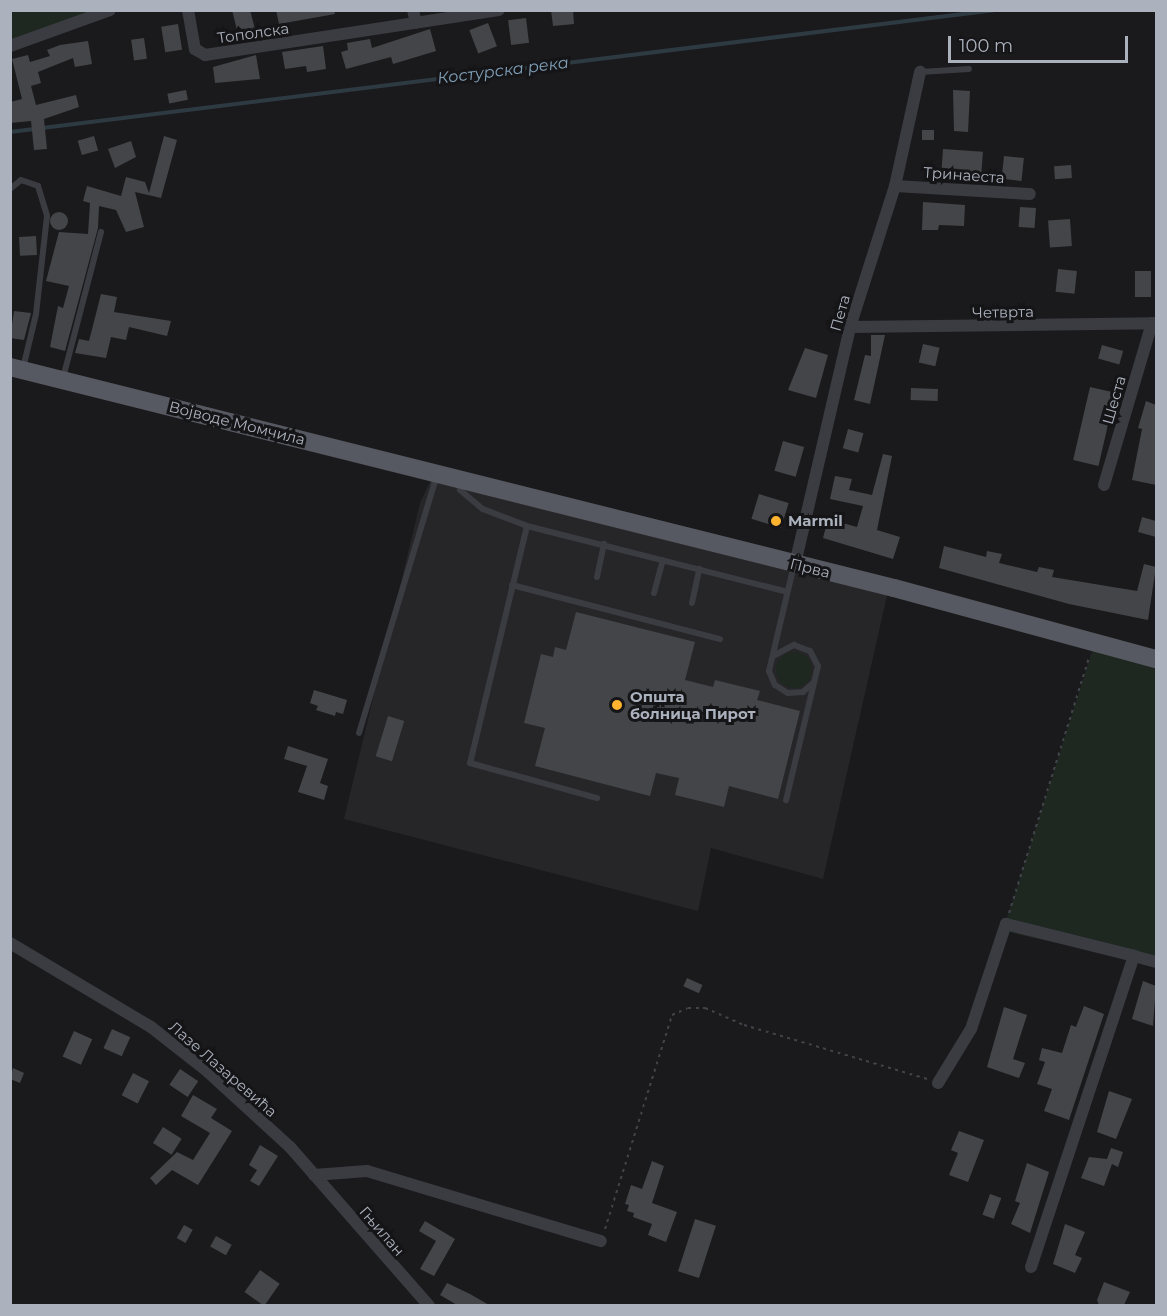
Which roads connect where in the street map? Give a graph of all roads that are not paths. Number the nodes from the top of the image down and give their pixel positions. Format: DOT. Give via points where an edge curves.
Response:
graph roads {
  1 [pos="110,10"];
  2 [pos="188,10"];
  3 [pos="412,10"];
  4 [pos="499,10"];
  5 [pos="416,23"];
  6 [pos="10,46"];
  7 [pos="969,69"];
  8 [pos="920,72"];
  9 [pos="895,186"];
  10 [pos="10,189"];
  11 [pos="1030,194"];
  12 [pos="101,231"];
  13 [pos="1154,323"];
  14 [pos="850,327"];
  15 [pos="17,368"];
  16 [pos="63,379"];
  17 [pos="437,475"];
  18 [pos="463,481"];
  19 [pos="1104,484"];
  20 [pos="527,526"];
  21 [pos="604,544"];
  22 [pos="663,560"];
  23 [pos="795,564"];
  24 [pos="699,569"];
  25 [pos="597,577"];
  26 [pos="512,585"];
  27 [pos="787,592"];
  28 [pos="654,593"];
  29 [pos="692,603"];
  30 [pos="720,639"];
  31 [pos="773,656"];
  32 [pos="1156,659"];
  33 [pos="815,682"];
  34 [pos="359,733"];
  35 [pos="597,798"];
  36 [pos="786,800"];
  37 [pos="10,943"];
  38 [pos="1134,956"];
  39 [pos="1156,962"];
  40 [pos="938,1083"];
  41 [pos="314,1175"];
  42 [pos="601,1240"];
  43 [pos="1031,1267"];
  44 [pos="429,1305"];
  1 -- 6 [label="street"];
  2 -- 5 [label="street, Тополска" via="195,49 205,55"];
  3 -- 5 [label="street"];
  4 -- 5 [label="street, Тополска"];
  7 -- 8 [label="lane"];
  8 -- 9 [label="street, Пета"];
  9 -- 11 [label="street, Тринаеста"];
  9 -- 14 [label="street, Пета"];
  10 -- 15 [label="lane" via="21,180 38,186 47,216 36,314"];
  12 -- 16 [label="lane"];
  13 -- 14 [label="street, Четврта"];
  13 -- 19 [label="street, Шеста"];
  14 -- 23 [label="street, Пета"];
  15 -- 16 [label="main road, Војводе Момчила"];
  16 -- 17 [label="main road, Војводе Момчила"];
  17 -- 18 [label="main road, Војводе Момчила"];
  17 -- 34 [label="lane"];
  18 -- 20 [label="lane" via="460,490 475,504"];
  18 -- 23 [label="main road, Прва"];
  20 -- 21 [label="lane"];
  20 -- 26 [label="lane"];
  21 -- 22 [label="lane"];
  21 -- 25 [label="lane"];
  22 -- 24 [label="lane"];
  22 -- 28 [label="lane"];
  23 -- 27 [label="lane"];
  23 -- 32 [label="main road, Прва"];
  24 -- 27 [label="lane"];
  24 -- 29 [label="lane"];
  26 -- 30 [label="lane"];
  26 -- 35 [label="lane" via="470,763"];
  27 -- 31 [label="lane"];
  31 -- 33 [label="lane" via="794,645 810,651 818,666"];
  31 -- 33 [label="lane" via="771,678 781,690 803,692"];
  33 -- 36 [label="lane"];
  37 -- 41 [label="street, Лазе Лазаревића" via="152,1027 207,1071"];
  38 -- 39 [label="street"];
  38 -- 40 [label="street" via="1006,924 971,1029"];
  38 -- 43 [label="street"];
  41 -- 42 [label="street" via="367,1171"];
  41 -- 44 [label="street, Гњилан"];
}
